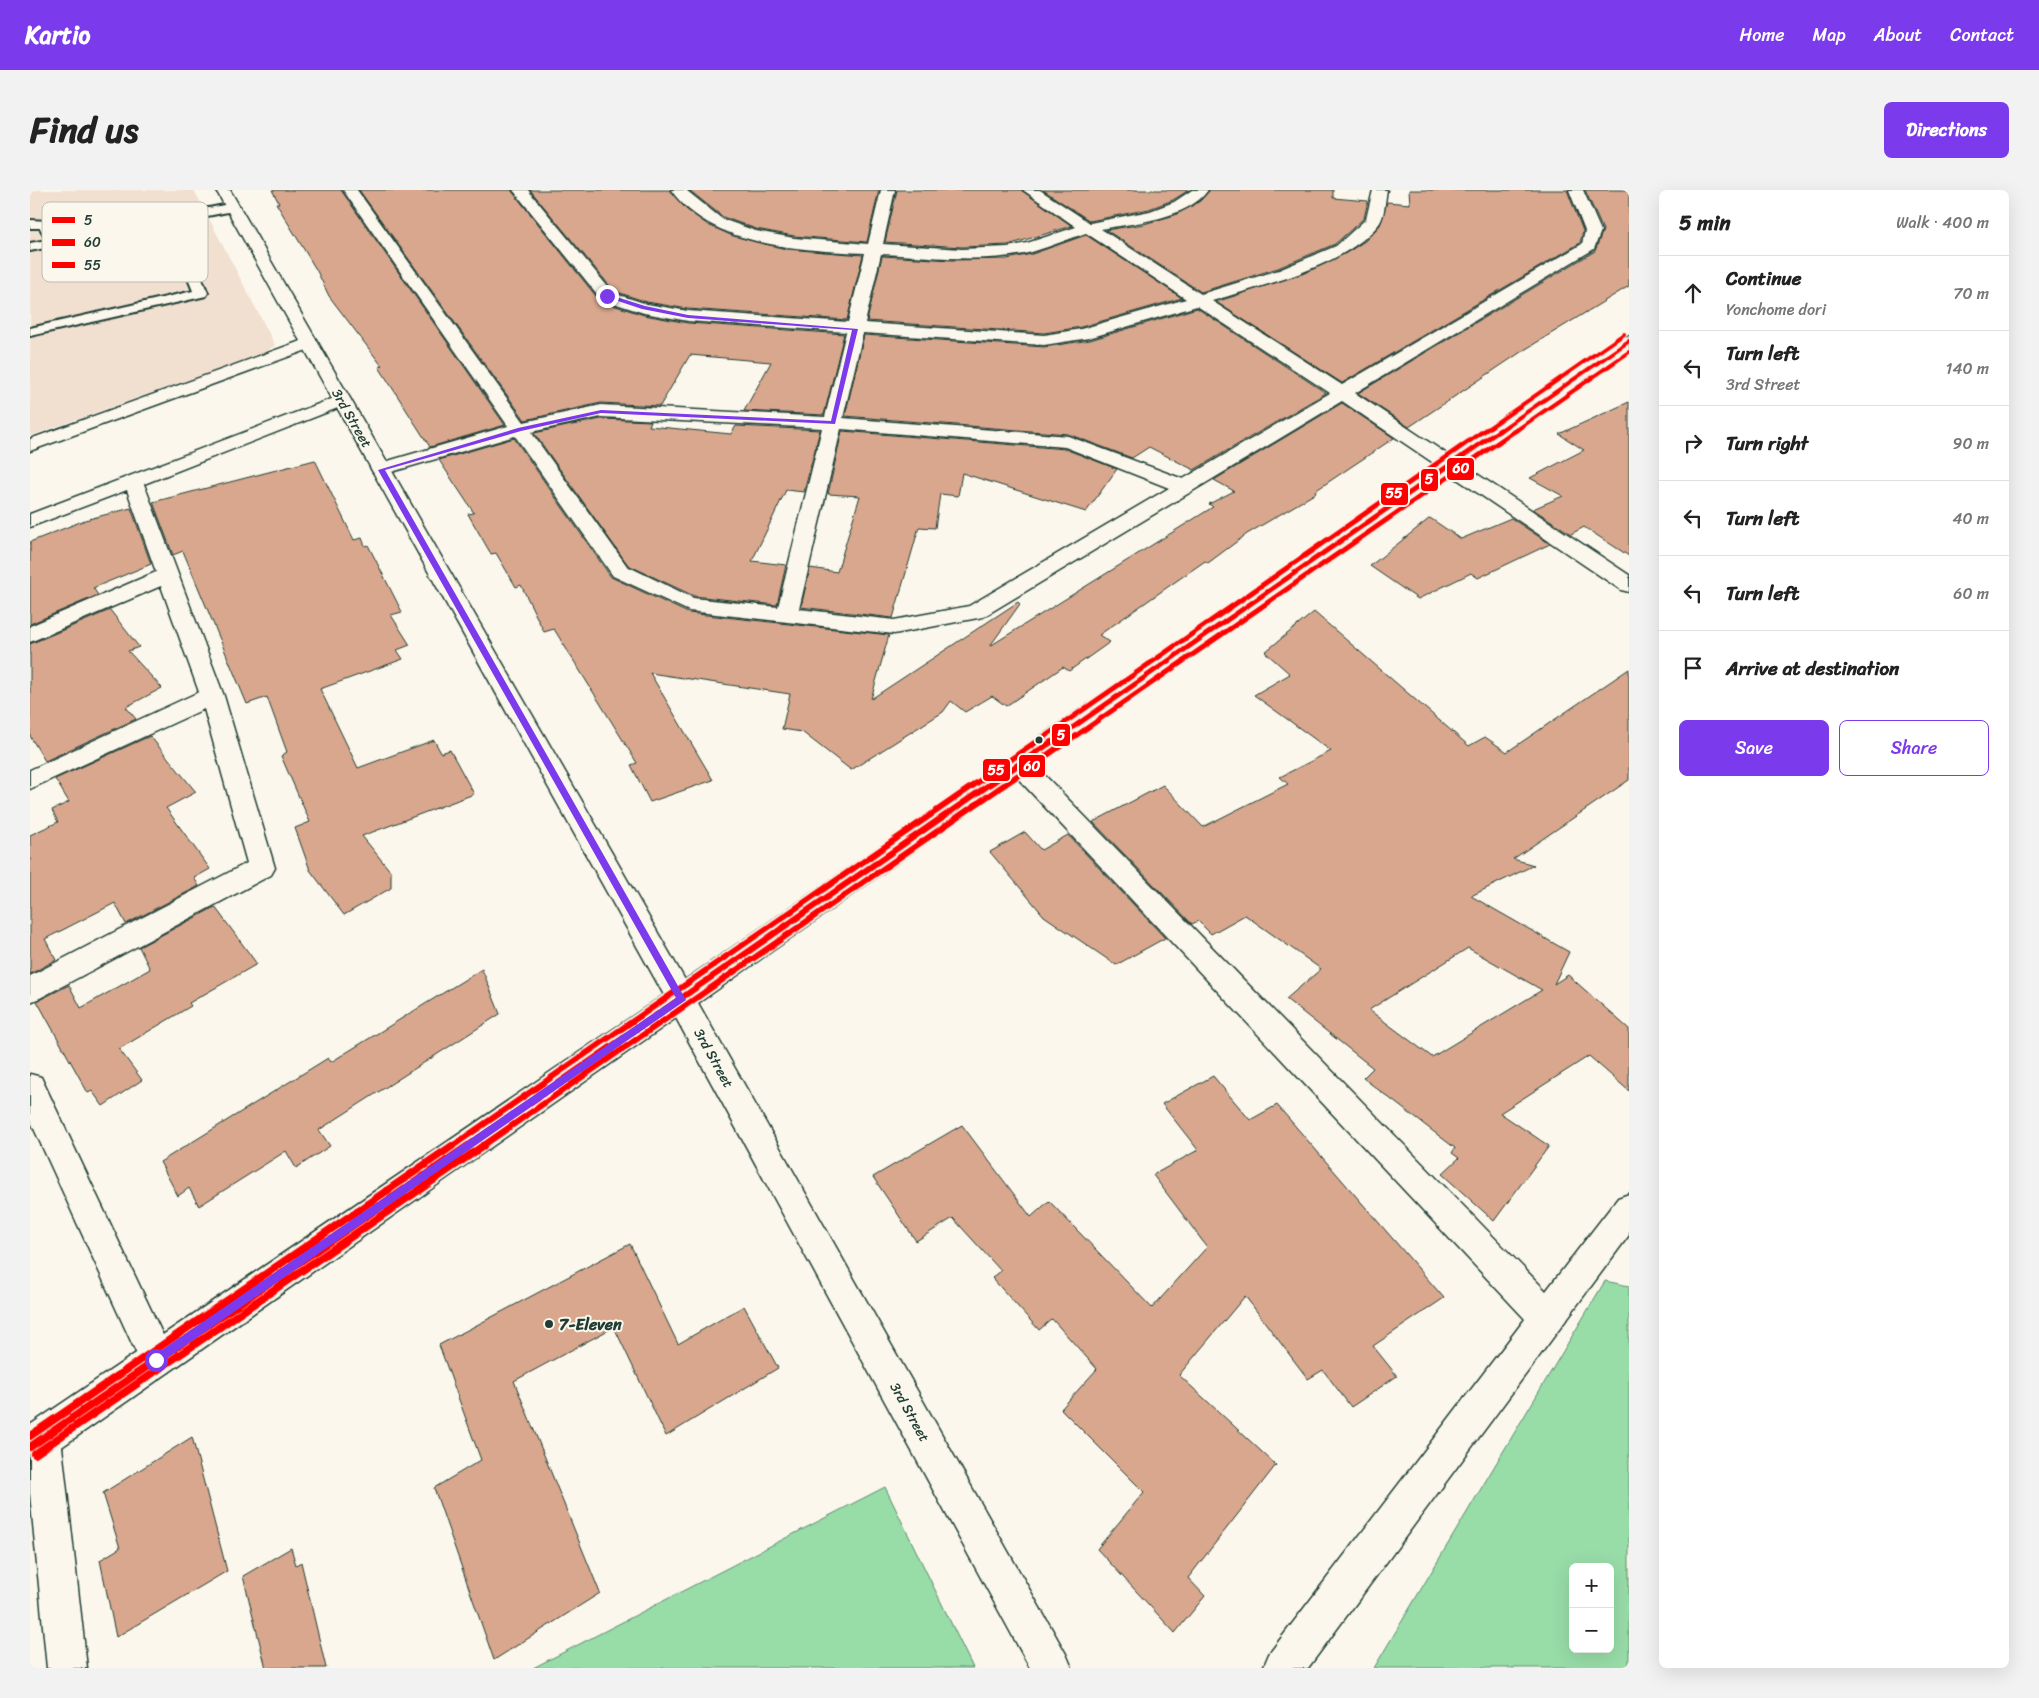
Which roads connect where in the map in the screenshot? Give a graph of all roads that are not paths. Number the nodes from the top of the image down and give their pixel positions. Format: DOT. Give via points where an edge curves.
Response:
graph roads {
  1 [pos="350,190"];
  2 [pos="520,190"];
  3 [pos="678,190"];
  4 [pos="888,190"];
  5 [pos="1030,190"];
  6 [pos="1201,190"];
  7 [pos="1380,190"];
  8 [pos="1576,190"];
  9 [pos="229,198"];
  10 [pos="208,206"];
  11 [pos="1088,228"];
  12 [pos="874,248"];
  13 [pos="196,282"];
  14 [pos="1199,300"];
  15 [pos="855,329"];
  16 [pos="30,332"];
  17 [pos="1629,341"];
  18 [pos="310,343"];
  19 [pos="1342,393"];
  20 [pos="342,400"];
  21 [pos="833,423"];
  22 [pos="520,429"];
  23 [pos="30,445"];
  24 [pos="1451,465"];
  25 [pos="381,470"];
  26 [pos="133,481"];
  27 [pos="1185,487"];
  28 [pos="30,521"];
  29 [pos="168,575"];
  30 [pos="1629,585"];
  31 [pos="787,615"];
  32 [pos="30,635"];
  33 [pos="212,696"];
  34 [pos="1020,764"];
  35 [pos="30,780"];
  36 [pos="30,990"];
  37 [pos="682,1000"];
  38 [pos="30,1087"];
  39 [pos="1629,1209"];
  40 [pos="1547,1318"];
  41 [pos="156,1360"];
  42 [pos="36,1443"];
  43 [pos="67,1668"];
  44 [pos="1052,1668"];
  45 [pos="1283,1668"];
  1 -- 22 [label="street"];
  2 -- 15 [label="street" via="607,296 644,308 688,316"];
  3 -- 12 [label="street" via="706,216 733,229 773,239"];
  4 -- 12 [label="street"];
  5 -- 11 [label="street"];
  6 -- 11 [label="street" via="1192,200 1169,210"];
  7 -- 14 [label="street" via="1373,221 1342,249 1285,273"];
  8 -- 19 [label="street" via="1593,231 1589,246"];
  9 -- 10 [label="lane"];
  9 -- 18 [label="street, 3rd Street"];
  11 -- 12 [label="street" via="1023,249 976,254"];
  11 -- 14 [label="street"];
  12 -- 15 [label="street"];
  13 -- 16 [label="lane" via="201,294"];
  14 -- 15 [label="street" via="1083,334 1044,340"];
  14 -- 19 [label="street"];
  15 -- 21 [label="street"];
  17 -- 24 [label="street"];
  18 -- 20 [label="street, 3rd Street"];
  18 -- 23 [label="street"];
  19 -- 24 [label="street"];
  19 -- 27 [label="street"];
  20 -- 25 [label="street, 3rd Street"];
  20 -- 26 [label="street"];
  21 -- 22 [label="street" via="601,412"];
  21 -- 27 [label="street" via="1068,442"];
  21 -- 31 [label="street"];
  22 -- 25 [label="street"];
  22 -- 31 [label="street" via="620,571 688,604"];
  24 -- 30 [label="street"];
  24 -- 34 [label="street"];
  25 -- 37 [label="street, 3rd Street"];
  26 -- 28 [label="street"];
  26 -- 29 [label="street"];
  27 -- 31 [label="street" via="975,612 894,627"];
  29 -- 32 [label="street"];
  29 -- 33 [label="street"];
  33 -- 35 [label="street"];
  33 -- 36 [label="street" via="262,868"];
  34 -- 37 [label="street"];
  34 -- 40 [label="street"];
  37 -- 41 [label="street"];
  37 -- 44 [label="street, 3rd Street"];
  38 -- 41 [label="street"];
  39 -- 40 [label="street"];
  40 -- 45 [label="street"];
  41 -- 42 [label="street"];
  42 -- 43 [label="street"];
}
